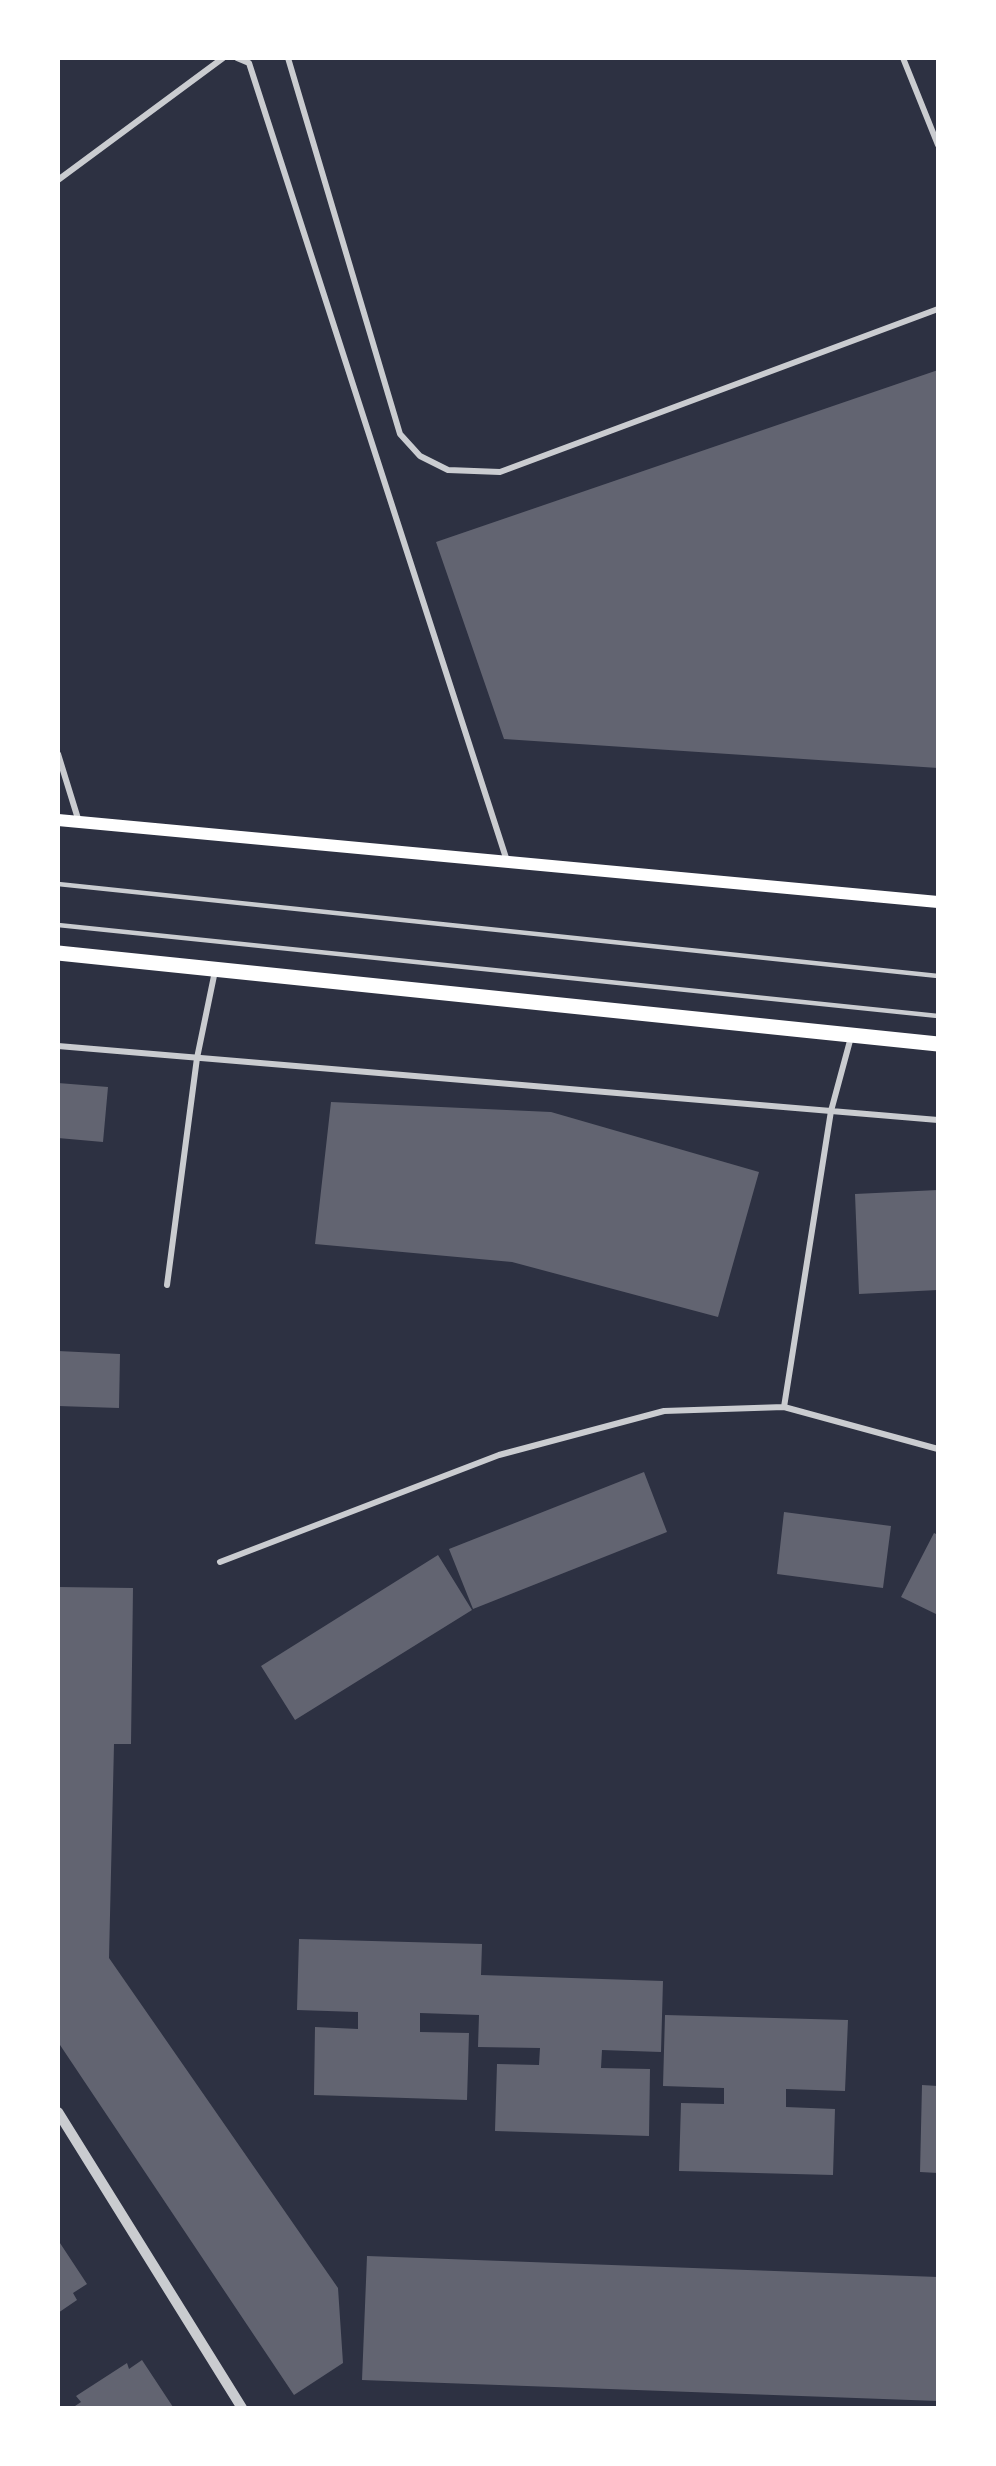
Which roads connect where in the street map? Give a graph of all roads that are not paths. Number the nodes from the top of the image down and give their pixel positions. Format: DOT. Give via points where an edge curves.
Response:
graph roads {
  1 [pos="223,58"];
  2 [pos="237,58"];
  3 [pos="288,58"];
  4 [pos="903,58"];
  5 [pos="938,145"];
  6 [pos="58,180"];
  7 [pos="938,309"];
  8 [pos="58,754"];
  9 [pos="58,820"];
  10 [pos="79,822"];
  11 [pos="508,863"];
  12 [pos="58,885"];
  13 [pos="938,902"];
  14 [pos="58,925"];
  15 [pos="58,953"];
  16 [pos="215,971"];
  17 [pos="938,976"];
  18 [pos="938,1016"];
  19 [pos="851,1036"];
  20 [pos="938,1044"];
  21 [pos="58,1046"];
  22 [pos="197,1058"];
  23 [pos="831,1112"];
  24 [pos="938,1120"];
  25 [pos="167,1285"];
  26 [pos="784,1407"];
  27 [pos="938,1449"];
  28 [pos="220,1562"];
  29 [pos="58,2112"];
  30 [pos="242,2408"];
  1 -- 6 [label="street"];
  2 -- 11 [label="street" via="249,63"];
  3 -- 7 [label="street" via="400,434 420,456 448,470 500,472"];
  4 -- 5 [label="street"];
  8 -- 10 [label="street"];
  9 -- 10 [label="main road"];
  10 -- 11 [label="main road"];
  11 -- 13 [label="main road"];
  12 -- 17 [label="lane"];
  14 -- 18 [label="lane"];
  15 -- 16 [label="main road"];
  16 -- 19 [label="main road"];
  16 -- 22 [label="street"];
  19 -- 20 [label="main road"];
  19 -- 23 [label="street"];
  21 -- 22 [label="street"];
  22 -- 23 [label="street"];
  22 -- 25 [label="street"];
  23 -- 24 [label="street"];
  23 -- 26 [label="street"];
  26 -- 27 [label="street"];
  26 -- 28 [label="street" via="664,1411 499,1455"];
  29 -- 30 [label="street"];
}
